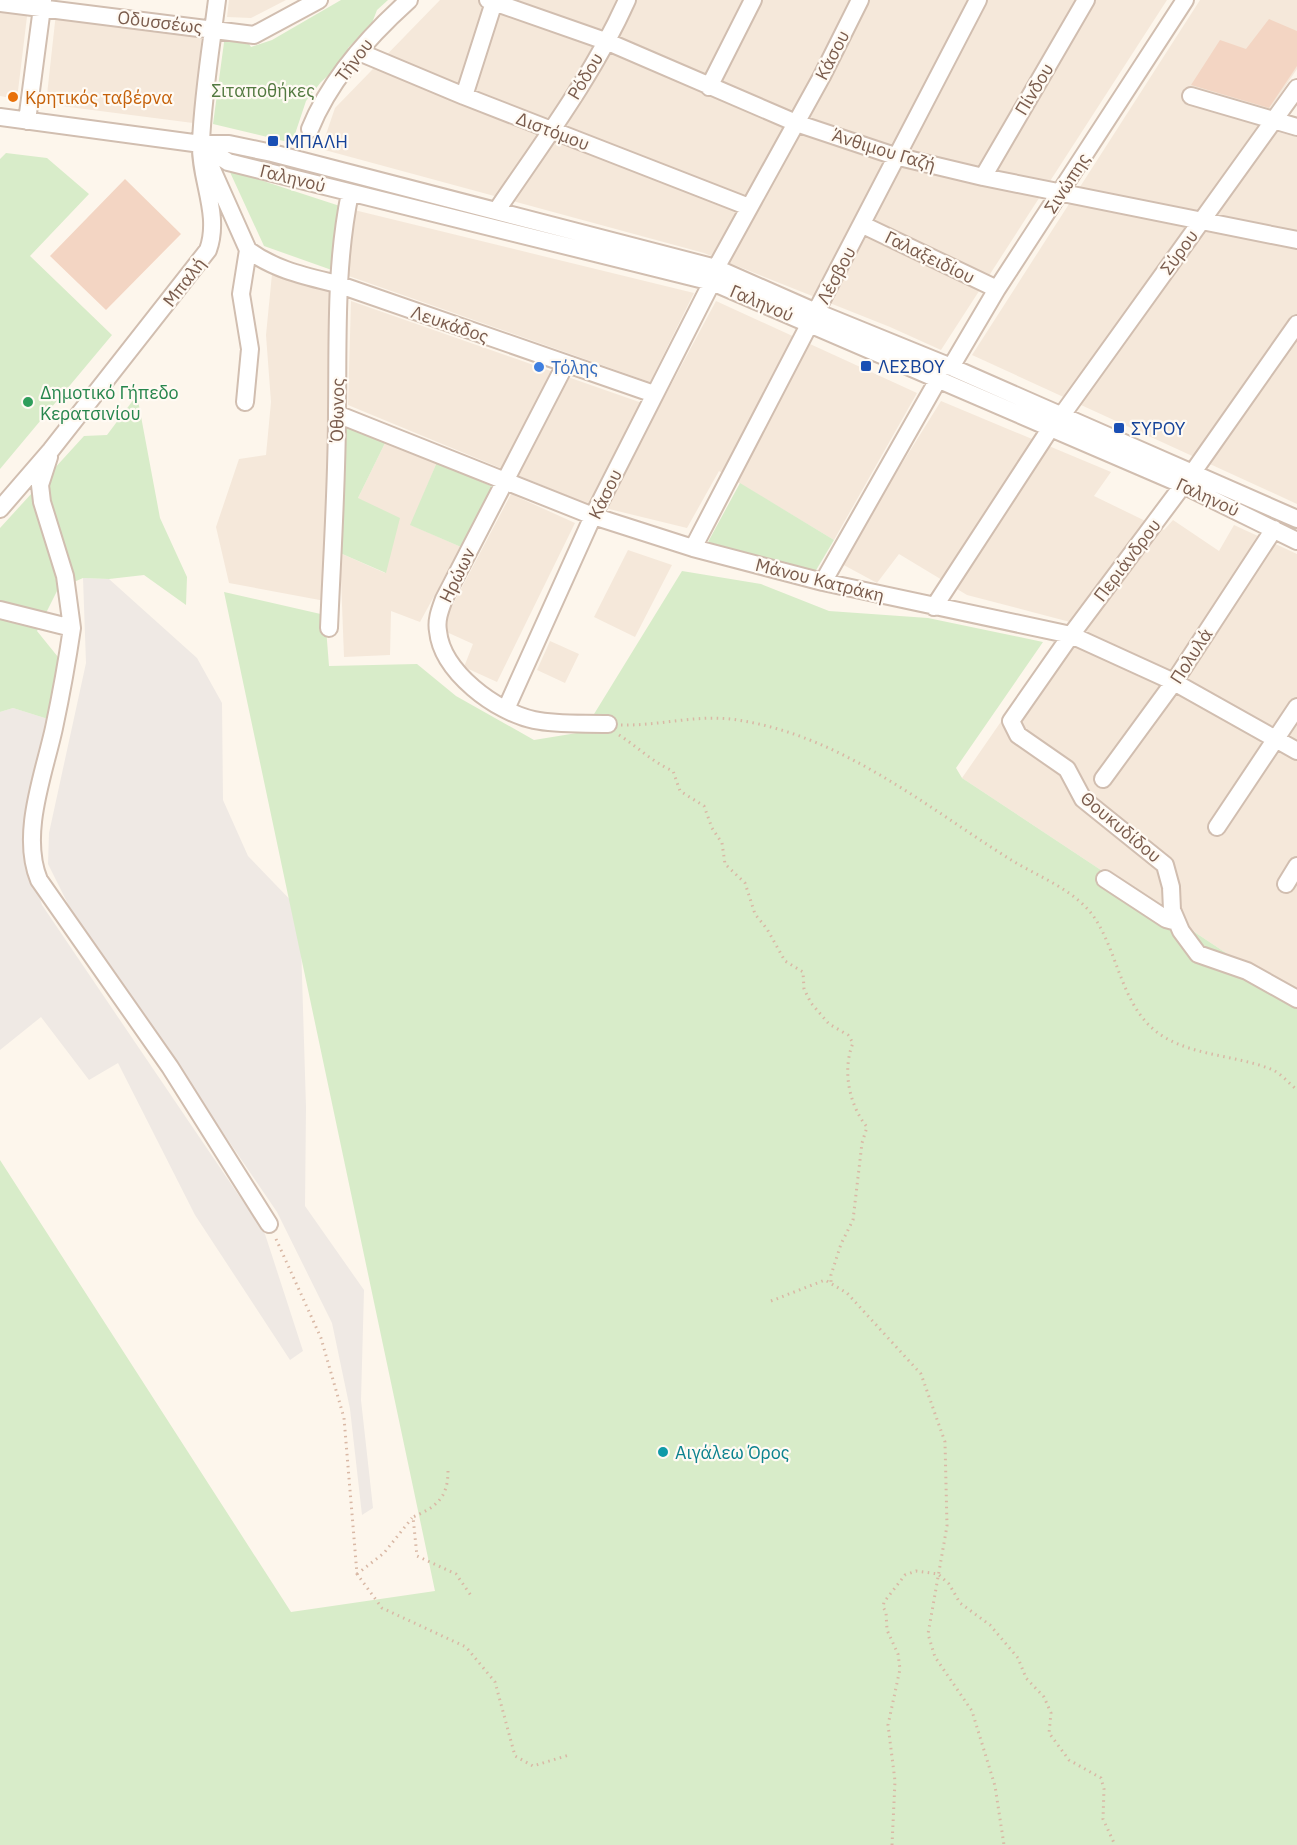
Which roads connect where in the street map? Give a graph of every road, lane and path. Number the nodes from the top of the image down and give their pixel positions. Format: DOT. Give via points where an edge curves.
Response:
graph roads {
  1 [pos="217,0"];
  2 [pos="320,0"];
  3 [pos="410,0"];
  4 [pos="627,0"];
  5 [pos="753,0"];
  6 [pos="860,0"];
  7 [pos="978,0"];
  8 [pos="1086,0"];
  9 [pos="1185,0"];
  10 [pos="491,1"];
  11 [pos="0,3"];
  12 [pos="43,4"];
  13 [pos="213,28"];
  14 [pos="608,42"];
  15 [pos="359,52"];
  16 [pos="709,87"];
  17 [pos="1297,88"];
  18 [pos="464,96"];
  19 [pos="1191,96"];
  20 [pos="0,117"];
  21 [pos="27,121"];
  22 [pos="1275,121"];
  23 [pos="796,123"];
  24 [pos="1297,127"];
  25 [pos="310,129"];
  26 [pos="551,130"];
  27 [pos="201,144"];
  28 [pos="895,156"];
  29 [pos="983,177"];
  30 [pos="350,193"];
  31 [pos="1061,193"];
  32 [pos="749,207"];
  33 [pos="497,210"];
  34 [pos="1201,221"];
  35 [pos="863,225"];
  36 [pos="1297,240"];
  37 [pos="248,250"];
  38 [pos="714,275"];
  39 [pos="337,284"];
  40 [pos="998,289"];
  41 [pos="814,318"];
  42 [pos="1297,324"];
  43 [pos="565,365"];
  44 [pos="951,367"];
  45 [pos="939,378"];
  46 [pos="654,394"];
  47 [pos="245,402"];
  48 [pos="337,414"];
  49 [pos="1062,416"];
  50 [pos="1050,429"];
  51 [pos="51,450"];
  52 [pos="1188,478"];
  53 [pos="504,479"];
  54 [pos="0,509"];
  55 [pos="1294,512"];
  56 [pos="593,516"];
  57 [pos="1274,529"];
  58 [pos="1297,541"];
  59 [pos="693,548"];
  60 [pos="823,582"];
  61 [pos="934,607"];
  62 [pos="0,610"];
  63 [pos="72,628"];
  64 [pos="329,628"];
  65 [pos="1071,635"];
  66 [pos="1174,682"];
  67 [pos="1297,707"];
  68 [pos="506,709"];
  69 [pos="610,724"];
  70 [pos="1278,740"];
  71 [pos="1297,751"];
  72 [pos="1103,779"];
  73 [pos="1217,827"];
  74 [pos="1297,866"];
  75 [pos="1105,879"];
  76 [pos="1286,884"];
  77 [pos="1177,922"];
  78 [pos="1297,999"];
  79 [pos="1297,1090"];
  80 [pos="269,1224"];
  81 [pos="831,1284"];
  82 [pos="771,1301"];
  83 [pos="448,1472"];
  84 [pos="413,1517"];
  85 [pos="357,1574"];
  86 [pos="939,1574"];
  87 [pos="472,1597"];
  88 [pos="569,1755"];
  89 [pos="892,1845"];
  90 [pos="1004,1845"];
  91 [pos="1115,1845"];
  1 -- 13 [label="street, Μπαλή"];
  2 -- 13 [label="street, Οδυσσέως" via="260,33"];
  3 -- 15 [label="street, Τήνου" via="372,34"];
  4 -- 14 [label="street, Ρόδου"];
  5 -- 16 [label="street"];
  6 -- 23 [label="street, Κάσου"];
  7 -- 28 [label="street, Λέσβου"];
  8 -- 29 [label="street, Πίνδου"];
  9 -- 31 [label="street, Σινώπης"];
  10 -- 14 [label="street, Άνθιμου Γαζή"];
  10 -- 18 [label="street"];
  11 -- 12 [label="street, Οδυσσέως"];
  12 -- 13 [label="street, Οδυσσέως"];
  12 -- 21 [label="street"];
  13 -- 27 [label="street, Μπαλή"];
  14 -- 16 [label="street, Άνθιμου Γαζή"];
  14 -- 26 [label="street, Ρόδου"];
  15 -- 18 [label="street, Διστόμου"];
  15 -- 25 [label="street, Τήνου" via="318,108"];
  16 -- 23 [label="street, Άνθιμου Γαζή"];
  17 -- 22 [label="street, Σύρου"];
  18 -- 26 [label="street, Διστόμου"];
  19 -- 22 [label="street"];
  20 -- 21 [label="street, Γαληνού"];
  21 -- 27 [label="street, Γαληνού"];
  22 -- 24 [label="street"];
  22 -- 34 [label="street, Σύρου"];
  23 -- 28 [label="street, Άνθιμου Γαζή"];
  23 -- 32 [label="street, Κάσου"];
  26 -- 32 [label="street, Διστόμου"];
  26 -- 33 [label="street, Ρόδου"];
  27 -- 30 [label="street, Γαληνού" via="228,162"];
  27 -- 33 [label="street, Γαληνού" via="230,144 272,153"];
  27 -- 37 [label="street"];
  27 -- 51 [label="street, Μπαλή" via="213,237 208,250"];
  28 -- 29 [label="street, Άνθιμου Γαζή"];
  28 -- 35 [label="street, Λέσβου"];
  29 -- 31 [label="street, Άνθιμου Γαζή"];
  30 -- 38 [label="street, Γαληνού"];
  30 -- 39 [label="street, Όθωνος"];
  31 -- 34 [label="street, Άνθιμου Γαζή"];
  31 -- 40 [label="street, Σινώπης"];
  32 -- 38 [label="street, Κάσου"];
  33 -- 38 [label="street, Γαληνού"];
  34 -- 36 [label="street, Άνθιμου Γαζή"];
  34 -- 49 [label="street, Σύρου"];
  35 -- 40 [label="street, Γαλαξειδίου"];
  35 -- 41 [label="street, Λέσβου"];
  37 -- 39 [label="street, Λευκάδος" via="267,264"];
  37 -- 47 [label="street" via="241,294 250,349"];
  38 -- 41 [label="street, Γαληνού"];
  38 -- 46 [label="street, Κάσου"];
  39 -- 43 [label="street, Λευκάδος"];
  39 -- 48 [label="street, Όθωνος"];
  40 -- 44 [label="street, Σινώπης"];
  41 -- 44 [label="street, Γαληνού"];
  41 -- 45 [label="street, Γαληνού" via="872,352"];
  41 -- 59 [label="street, Λέσβου"];
  42 -- 52 [label="street, Περιάνδρου"];
  43 -- 46 [label="street, Λευκάδος"];
  43 -- 53 [label="street, Ηρώων"];
  44 -- 49 [label="street, Γαληνού"];
  45 -- 50 [label="street, Γαληνού"];
  45 -- 60 [label="street"];
  46 -- 56 [label="street, Κάσου"];
  48 -- 53 [label="street, Μάνου Κατράκη"];
  48 -- 64 [label="street, Όθωνος"];
  49 -- 52 [label="street, Γαληνού"];
  50 -- 52 [label="street, Γαληνού"];
  50 -- 61 [label="street"];
  51 -- 54 [label="street, Μπαλή"];
  51 -- 63 [label="street" via="40,485 42,502 65,576"];
  52 -- 55 [label="street, Γαληνού"];
  52 -- 57 [label="street, Γαληνού"];
  52 -- 65 [label="street, Περιάνδρου"];
  53 -- 56 [label="street, Μάνου Κατράκη"];
  53 -- 68 [label="street, Ηρώων" via="444,599 437,629 448,659 461,678"];
  56 -- 59 [label="street, Μάνου Κατράκη"];
  56 -- 68 [label="street, Κάσου"];
  57 -- 58 [label="street, Γαληνού"];
  57 -- 66 [label="street, Πολυλά"];
  59 -- 60 [label="street, Μάνου Κατράκη"];
  60 -- 61 [label="street, Μάνου Κατράκη"];
  61 -- 65 [label="street, Μάνου Κατράκη"];
  62 -- 63 [label="street"];
  63 -- 80 [label="street" via="65,679 34,818 35,870 170,1068"];
  65 -- 66 [label="street, Μάνου Κατράκη"];
  65 -- 77 [label="street, Θουκυδίδου" via="1011,721 1013,730 1067,769 1083,799 1165,864"];
  66 -- 70 [label="street, Μάνου Κατράκη"];
  66 -- 72 [label="street, Πολυλά"];
  67 -- 70 [label="street"];
  68 -- 69 [label="street, Ηρώων" via="534,720"];
  69 -- 79 [label="path" via="729,719 807,738 908,790 1009,859 1070,893 1096,920 1125,987 1146,1022 1168,1038 1201,1051 1274,1070"];
  69 -- 81 [label="path" via="649,758 673,771 680,791 704,806 722,843 725,864 745,883 755,914 785,961 803,972 804,988 811,1003 854,1043 848,1086 852,1102 867,1127 853,1220 841,1244"];
  70 -- 71 [label="street, Μάνου Κατράκη"];
  70 -- 73 [label="street"];
  74 -- 76 [label="street"];
  75 -- 77 [label="street" via="1166,919"];
  77 -- 78 [label="street" via="1198,954 1247,971"];
  80 -- 85 [label="path" via="321,1338 344,1418"];
  81 -- 82 [label="path" via="825,1280"];
  81 -- 86 [label="path" via="847,1293 921,1374 945,1442 947,1526"];
  83 -- 84 [label="path" via="448,1487 434,1508"];
  84 -- 85 [label="path" via="384,1553"];
  84 -- 87 [label="path" via="417,1556 456,1574"];
  85 -- 88 [label="path" via="382,1608 466,1647 495,1682 515,1756 533,1766"];
  86 -- 89 [label="path" via="916,1571 905,1575 884,1602 887,1630 900,1669 888,1725 895,1772"];
  86 -- 90 [label="path" via="928,1634 935,1657 972,1711 995,1786"];
  86 -- 91 [label="path" via="960,1603 990,1625 1018,1658 1026,1678 1044,1697 1051,1713 1049,1733 1069,1760 1101,1779 1103,1819"];
}
